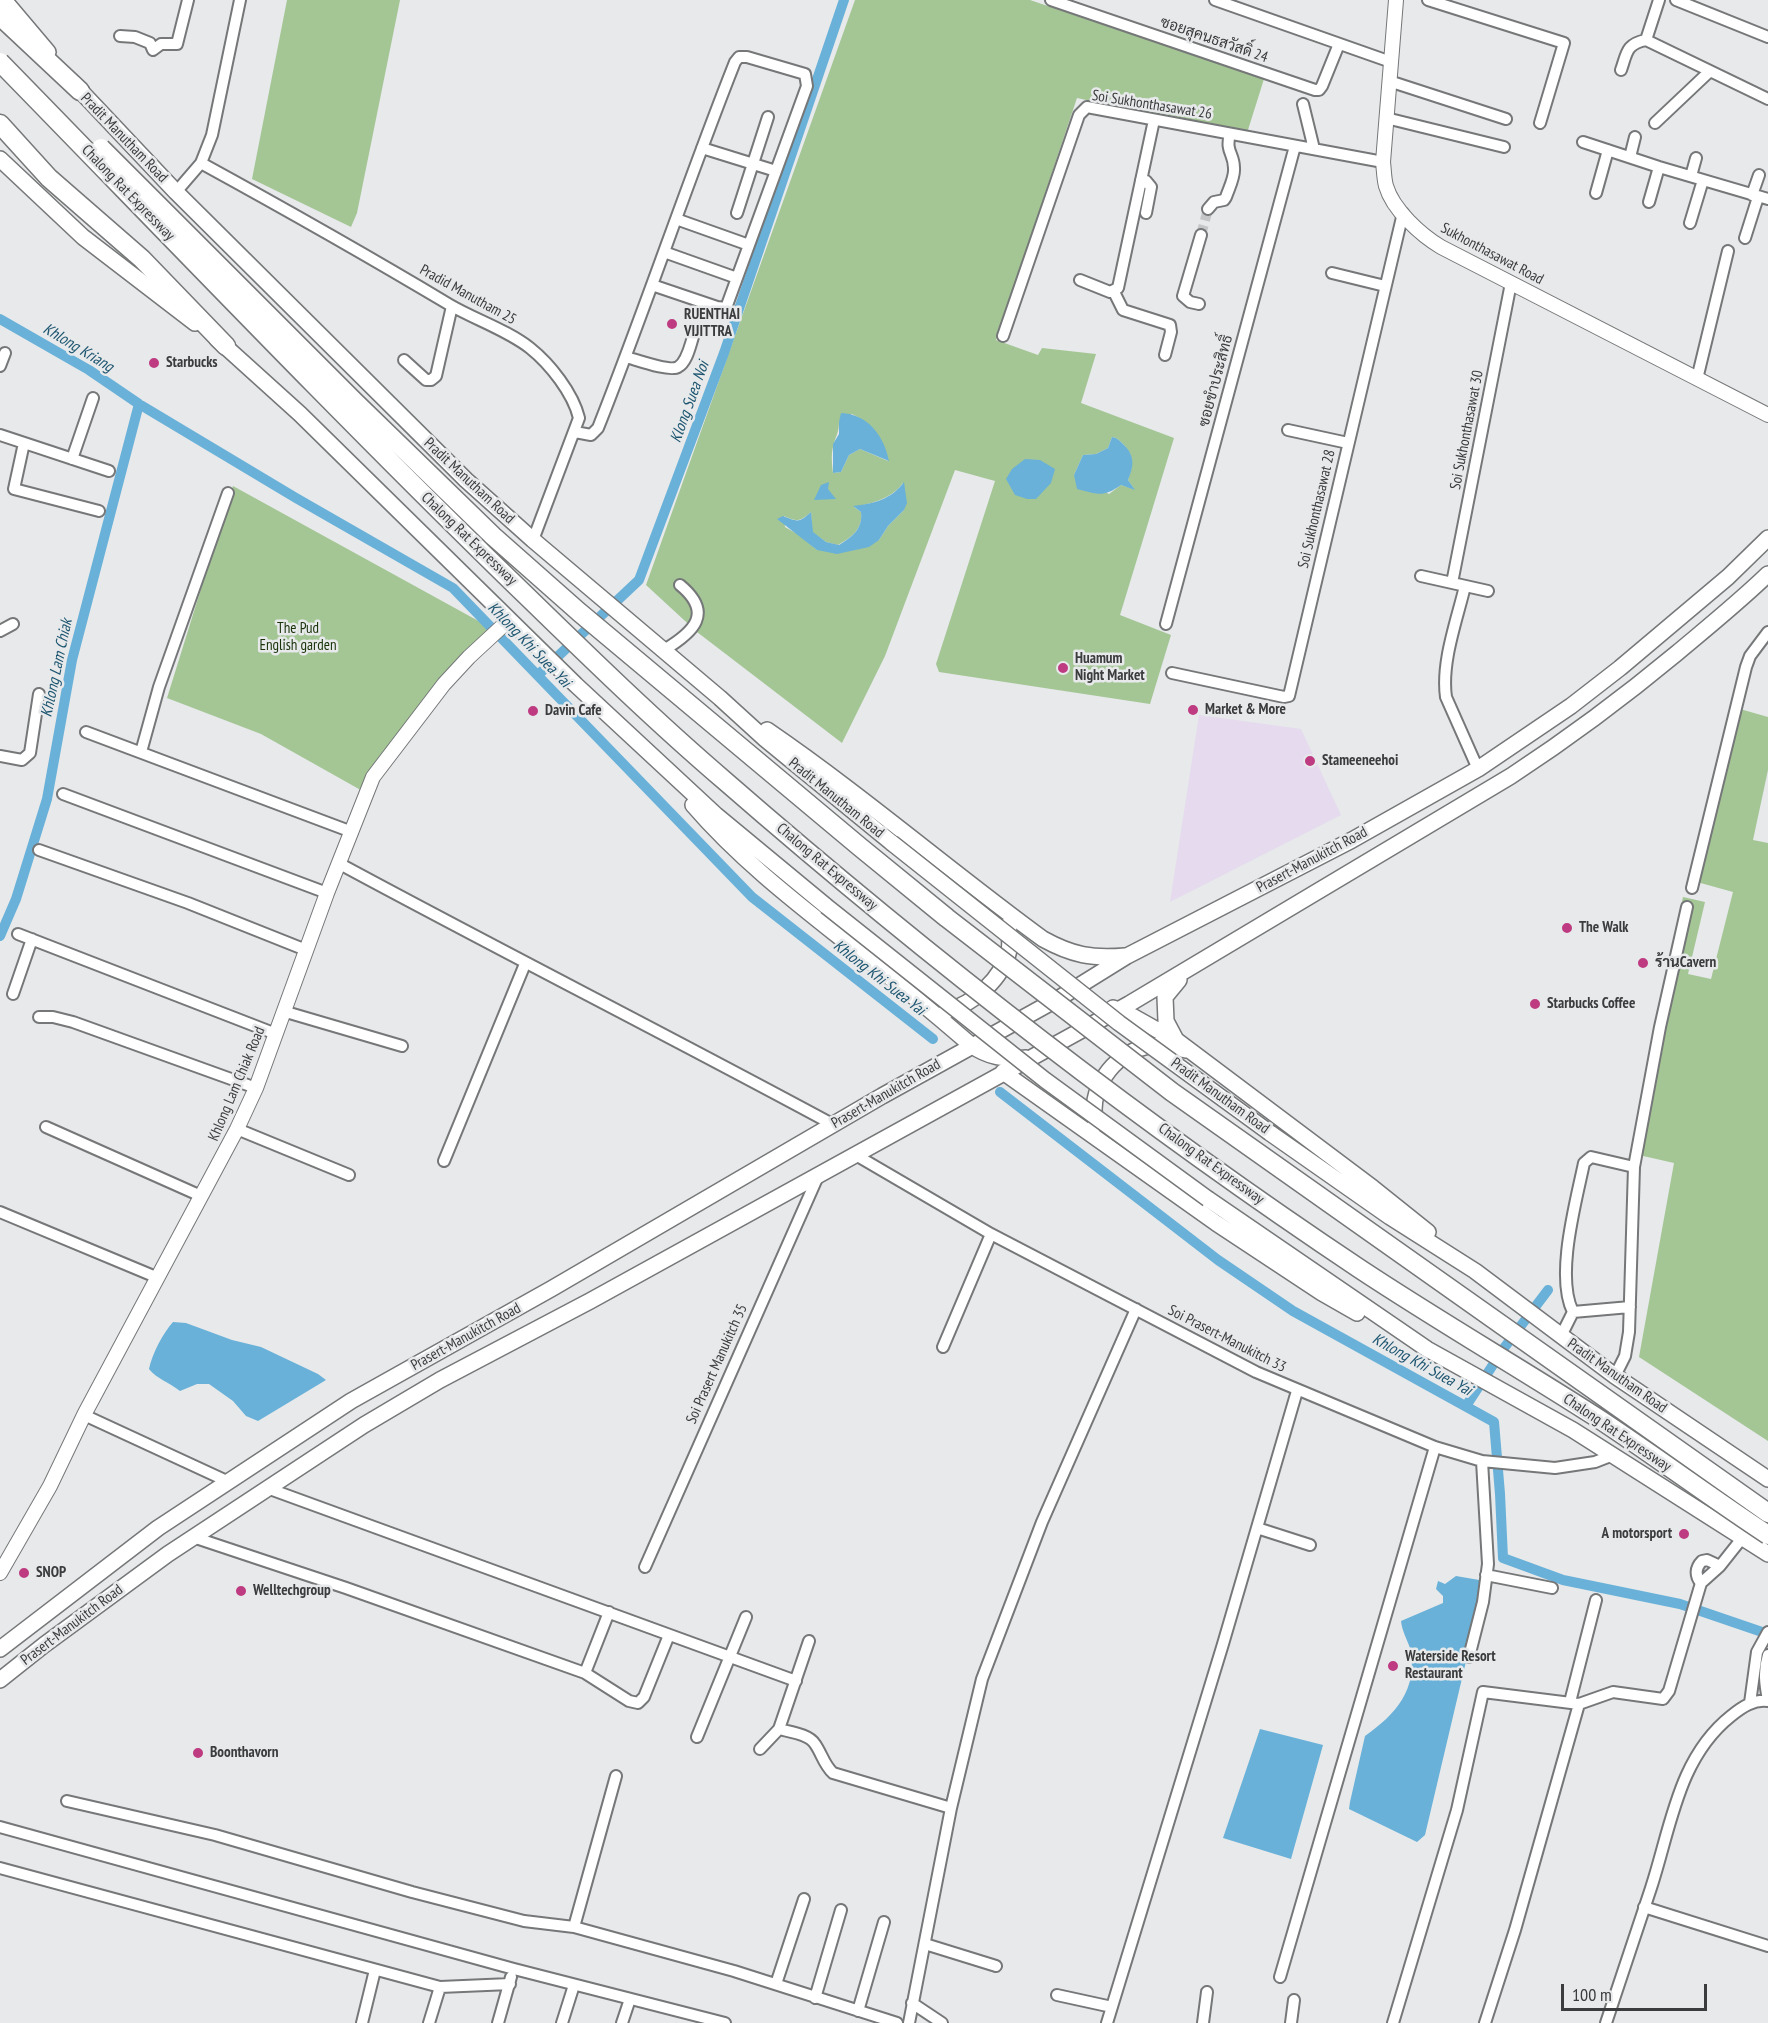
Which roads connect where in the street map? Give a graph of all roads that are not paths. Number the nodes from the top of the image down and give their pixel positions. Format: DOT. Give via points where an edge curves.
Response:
graph roads {
  1 [pos="188,0"];
  2 [pos="240,0"];
  3 [pos="1052,0"];
  4 [pos="1215,0"];
  5 [pos="1396,0"];
  6 [pos="1428,0"];
  7 [pos="1659,0"];
  8 [pos="1676,0"];
  9 [pos="8,6"];
  10 [pos="120,36"];
  11 [pos="1768,37"];
  12 [pos="1646,40"];
  13 [pos="1339,44"];
  14 [pos="0,46"];
  15 [pos="0,62"];
  16 [pos="1391,62"];
  17 [pos="1621,70"];
  18 [pos="1710,71"];
  19 [pos="1389,81"];
  20 [pos="80,91"];
  21 [pos="1768,99"];
  22 [pos="1303,104"];
  23 [pos="768,117"];
  24 [pos="1386,118"];
  25 [pos="1506,119"];
  26 [pos="1154,120"];
  27 [pos="1540,123"];
  28 [pos="1655,123"];
  29 [pos="0,124"];
  30 [pos="1230,134"];
  31 [pos="1635,137"];
  32 [pos="1583,141"];
  33 [pos="1295,146"];
  34 [pos="1504,147"];
  35 [pos="702,148"];
  36 [pos="1314,149"];
  37 [pos="1608,150"];
  38 [pos="1630,157"];
  39 [pos="1696,158"];
  40 [pos="0,159"];
  41 [pos="1383,162"];
  42 [pos="201,163"];
  43 [pos="753,164"];
  44 [pos="1659,167"];
  45 [pos="776,171"];
  46 [pos="1759,175"];
  47 [pos="1691,176"];
  48 [pos="1141,180"];
  49 [pos="1703,180"];
  50 [pos="176,192"];
  51 [pos="1596,193"];
  52 [pos="1759,197"];
  53 [pos="1649,202"];
  54 [pos="1208,209"];
  55 [pos="737,213"];
  56 [pos="1146,213"];
  57 [pos="1403,213"];
  58 [pos="676,219"];
  59 [pos="1690,223"];
  60 [pos="1201,235"];
  61 [pos="1745,238"];
  62 [pos="749,245"];
  63 [pos="1728,251"];
  64 [pos="664,252"];
  65 [pos="1332,273"];
  66 [pos="737,278"];
  67 [pos="1080,280"];
  68 [pos="1511,283"];
  69 [pos="652,285"];
  70 [pos="1385,286"];
  71 [pos="1114,292"];
  72 [pos="1199,304"];
  73 [pos="452,306"];
  74 [pos="1003,336"];
  75 [pos="693,337"];
  76 [pos="226,346"];
  77 [pos="5,353"];
  78 [pos="1165,355"];
  79 [pos="626,357"];
  80 [pos="404,360"];
  81 [pos="0,366"];
  82 [pos="1697,379"];
  83 [pos="93,398"];
  84 [pos="1768,415"];
  85 [pos="1288,430"];
  86 [pos="574,432"];
  87 [pos="0,435"];
  88 [pos="24,443"];
  89 [pos="1348,443"];
  90 [pos="72,459"];
  91 [pos="109,471"];
  92 [pos="228,493"];
  93 [pos="99,511"];
  94 [pos="533,540"];
  95 [pos="1767,540"];
  96 [pos="1421,576"];
  97 [pos="1766,582"];
  98 [pos="1452,583"];
  99 [pos="680,585"];
  100 [pos="1465,586"];
  101 [pos="1488,591"];
  102 [pos="13,624"];
  103 [pos="1166,624"];
  104 [pos="500,628"];
  105 [pos="0,631"];
  106 [pos="1768,632"];
  107 [pos="664,650"];
  108 [pos="1172,673"];
  109 [pos="39,694"];
  110 [pos="720,698"];
  111 [pos="86,732"];
  112 [pos="643,747"];
  113 [pos="141,752"];
  114 [pos="0,756"];
  115 [pos="1478,769"];
  116 [pos="63,794"];
  117 [pos="352,832"];
  118 [pos="39,850"];
  119 [pos="340,864"];
  120 [pos="1692,888"];
  121 [pos="327,893"];
  122 [pos="999,906"];
  123 [pos="1687,907"];
  124 [pos="18,934"];
  125 [pos="32,939"];
  126 [pos="306,950"];
  127 [pos="1127,956"];
  128 [pos="525,964"];
  129 [pos="1192,968"];
  130 [pos="13,994"];
  131 [pos="1061,997"];
  132 [pos="925,1006"];
  133 [pos="1118,1010"];
  134 [pos="285,1012"];
  135 [pos="39,1017"];
  136 [pos="276,1034"];
  137 [pos="971,1045"];
  138 [pos="1182,1045"];
  139 [pos="402,1047"];
  140 [pos="1032,1058"];
  141 [pos="1003,1072"];
  142 [pos="256,1088"];
  143 [pos="832,1124"];
  144 [pos="46,1127"];
  145 [pos="237,1129"];
  146 [pos="1118,1153"];
  147 [pos="854,1155"];
  148 [pos="444,1161"];
  149 [pos="1634,1167"];
  150 [pos="819,1173"];
  151 [pos="349,1175"];
  152 [pos="201,1196"];
  153 [pos="0,1212"];
  154 [pos="991,1234"];
  155 [pos="1475,1271"];
  156 [pos="156,1277"];
  157 [pos="1630,1307"];
  158 [pos="1136,1309"];
  159 [pos="1573,1312"];
  160 [pos="1561,1336"];
  161 [pos="943,1347"];
  162 [pos="1427,1349"];
  163 [pos="1615,1376"];
  164 [pos="1297,1391"];
  165 [pos="84,1415"];
  166 [pos="1435,1447"];
  167 [pos="1613,1455"];
  168 [pos="1482,1461"];
  169 [pos="1768,1479"];
  170 [pos="229,1482"];
  171 [pos="267,1488"];
  172 [pos="1768,1513"];
  173 [pos="1257,1528"];
  174 [pos="1768,1535"];
  175 [pos="193,1537"];
  176 [pos="1743,1537"];
  177 [pos="1310,1545"];
  178 [pos="1768,1554"];
  179 [pos="645,1567"];
  180 [pos="0,1573"];
  181 [pos="1486,1575"];
  182 [pos="1552,1588"];
  183 [pos="1596,1600"];
  184 [pos="609,1612"];
  185 [pos="746,1617"];
  186 [pos="669,1635"];
  187 [pos="1766,1636"];
  188 [pos="809,1641"];
  189 [pos="2,1644"];
  190 [pos="1768,1655"];
  191 [pos="730,1657"];
  192 [pos="1469,1657"];
  193 [pos="585,1673"];
  194 [pos="0,1680"];
  195 [pos="796,1681"];
  196 [pos="1768,1700"];
  197 [pos="1575,1703"];
  198 [pos="1750,1703"];
  199 [pos="779,1729"];
  200 [pos="697,1737"];
  201 [pos="760,1749"];
  202 [pos="616,1776"];
  203 [pos="67,1801"];
  204 [pos="951,1808"];
  205 [pos="0,1827"];
  206 [pos="0,1868"];
  207 [pos="804,1899"];
  208 [pos="1644,1907"];
  209 [pos="841,1910"];
  210 [pos="884,1922"];
  211 [pos="574,1927"];
  212 [pos="925,1944"];
  213 [pos="1768,1946"];
  214 [pos="996,1966"];
  215 [pos="514,1969"];
  216 [pos="375,1970"];
  217 [pos="1280,1977"];
  218 [pos="510,1984"];
  219 [pos="574,1984"];
  220 [pos="776,1984"];
  221 [pos="440,1987"];
  222 [pos="1207,1992"];
  223 [pos="1057,1995"];
  224 [pos="815,1998"];
  225 [pos="630,1999"];
  226 [pos="1294,2000"];
  227 [pos="912,2003"];
  228 [pos="1112,2007"];
  229 [pos="858,2012"];
  230 [pos="683,2018"];
  231 [pos="362,2023"];
  232 [pos="429,2023"];
  233 [pos="498,2023"];
  234 [pos="562,2023"];
  235 [pos="622,2023"];
  236 [pos="725,2023"];
  237 [pos="897,2023"];
  238 [pos="909,2023"];
  239 [pos="942,2023"];
  240 [pos="1107,2023"];
  241 [pos="1203,2023"];
  242 [pos="1291,2023"];
  243 [pos="1393,2023"];
  244 [pos="1485,2023"];
  245 [pos="1606,2023"];
  1 -- 10 [label="street" via="177,44 161,44 153,50 150,43 141,39"];
  2 -- 42 [label="street" via="212,135"];
  3 -- 13 [label="street, ซอยสุคนธสวัสดิ์ 24" via="1315,90 1322,86"];
  4 -- 13 [label="street"];
  5 -- 16 [label="street, Sukhonthasawat Road"];
  6 -- 27 [label="street" via="1564,43"];
  7 -- 12 [label="street"];
  8 -- 11 [label="street"];
  9 -- 20 [label="highway"];
  12 -- 17 [label="street" via="1631,46"];
  12 -- 18 [label="street"];
  13 -- 16 [label="street"];
  14 -- 172 [label="highway, Chalong Rat Expressway, bridge" via="492,536 835,826 1172,1092"];
  15 -- 174 [label="highway, Chalong Rat Expressway, bridge" via="506,575 675,737 844,882 1106,1088 1246,1190 1379,1281 1597,1418"];
  16 -- 19 [label="street, Sukhonthasawat Road"];
  18 -- 21 [label="street"];
  18 -- 28 [label="street"];
  19 -- 24 [label="street, Sukhonthasawat Road"];
  19 -- 25 [label="street"];
  20 -- 50 [label="main road, Pradit Manutham Road"];
  22 -- 36 [label="street"];
  23 -- 43 [label="street"];
  24 -- 34 [label="street"];
  24 -- 41 [label="street, Sukhonthasawat Road"];
  26 -- 30 [label="street, Soi Sukhonthasawat 26"];
  26 -- 48 [label="street"];
  26 -- 74 [label="street, Soi Sukhonthasawat 26" via="1086,107 1082,110"];
  29 -- 76 [label="highway" via="49,177 142,259"];
  30 -- 33 [label="street, Soi Sukhonthasawat 26"];
  30 -- 54 [label="street" via="1228,150 1234,171 1227,197"];
  31 -- 38 [label="street"];
  32 -- 37 [label="street"];
  33 -- 36 [label="street, Soi Sukhonthasawat 26"];
  33 -- 103 [label="street, ซอยขำประสิทธิ์"];
  35 -- 43 [label="street"];
  35 -- 45 [label="street" via="739,57 805,74 807,86"];
  35 -- 58 [label="street"];
  36 -- 41 [label="street, Soi Sukhonthasawat 26"];
  37 -- 38 [label="street"];
  37 -- 51 [label="street"];
  38 -- 44 [label="street"];
  39 -- 47 [label="street"];
  40 -- 76 [label="main road" via="83,237"];
  41 -- 57 [label="street, Sukhonthasawat Road" via="1386,187"];
  42 -- 50 [label="street"];
  42 -- 73 [label="street, Pradid Manutham 25"];
  43 -- 45 [label="street"];
  43 -- 55 [label="street"];
  44 -- 47 [label="street"];
  44 -- 53 [label="street"];
  45 -- 62 [label="street"];
  46 -- 52 [label="street"];
  47 -- 49 [label="street"];
  48 -- 56 [label="street" via="1151,187"];
  48 -- 71 [label="street"];
  49 -- 52 [label="street"];
  49 -- 59 [label="street"];
  50 -- 94 [label="main road, Pradit Manutham Road" via="430,446"];
  52 -- 61 [label="street"];
  57 -- 68 [label="street, Sukhonthasawat Road" via="1441,247"];
  57 -- 70 [label="street, Soi Sukhonthasawat 28"];
  58 -- 62 [label="street"];
  58 -- 64 [label="street"];
  60 -- 72 [label="street" via="1183,296"];
  62 -- 66 [label="street"];
  63 -- 82 [label="street"];
  64 -- 66 [label="street"];
  64 -- 69 [label="street"];
  65 -- 70 [label="street"];
  66 -- 69 [label="street" via="726,308"];
  67 -- 71 [label="street"];
  68 -- 82 [label="street, Sukhonthasawat Road"];
  68 -- 98 [label="street, Soi Sukhonthasawat 30"];
  69 -- 79 [label="street"];
  70 -- 89 [label="street, Soi Sukhonthasawat 28"];
  71 -- 78 [label="street" via="1123,310 1170,325"];
  73 -- 80 [label="street" via="436,376 426,380"];
  73 -- 86 [label="street, Pradid Manutham 25" via="517,340 543,361 575,403 579,418"];
  75 -- 79 [label="street" via="678,367 671,369"];
  76 -- 104 [label="main road" via="309,422"];
  77 -- 81 [label="street"];
  79 -- 86 [label="street" via="598,428 591,435"];
  82 -- 84 [label="street, Sukhonthasawat Road"];
  83 -- 90 [label="street"];
  85 -- 89 [label="street"];
  86 -- 94 [label="street, Pradid Manutham 25"];
  87 -- 88 [label="street"];
  88 -- 90 [label="street"];
  88 -- 93 [label="street" via="14,489"];
  89 -- 108 [label="street, Soi Sukhonthasawat 28" via="1288,696"];
  90 -- 91 [label="street"];
  92 -- 113 [label="street" via="163,676"];
  94 -- 107 [label="main road, Pradit Manutham Road"];
  95 -- 115 [label="main road, Prasert-Manukitch Road" via="1620,668"];
  96 -- 98 [label="street"];
  97 -- 129 [label="main road, Prasert-Manukitch Road" via="1556,747"];
  98 -- 100 [label="street"];
  99 -- 107 [label="street" via="697,603 697,620"];
  100 -- 101 [label="street"];
  100 -- 115 [label="street" via="1445,686 1446,697"];
  102 -- 105 [label="street"];
  104 -- 112 [label="main road" via="552,662"];
  104 -- 117 [label="street, Khlong Lam Chiak Road" via="444,684 378,769"];
  106 -- 120 [label="street" via="1746,667"];
  107 -- 110 [label="main road, Pradit Manutham Road"];
  109 -- 114 [label="street" via="30,753 22,760"];
  110 -- 122 [label="main road" via="809,759"];
  110 -- 155 [label="main road, Pradit Manutham Road, bridge" via="804,772 1103,1010 1390,1217"];
  111 -- 113 [label="street"];
  112 -- 132 [label="main road" via="707,822 797,904"];
  112 -- 162 [label="main road, bridge" via="716,815 1045,1080 1208,1199"];
  113 -- 117 [label="street"];
  115 -- 127 [label="main road, Prasert-Manukitch Road" via="1352,840"];
  116 -- 121 [label="street"];
  117 -- 119 [label="street, Khlong Lam Chiak Road"];
  118 -- 126 [label="street"];
  119 -- 121 [label="street, Khlong Lam Chiak Road"];
  119 -- 128 [label="street"];
  121 -- 126 [label="street, Khlong Lam Chiak Road"];
  122 -- 127 [label="main road" via="1061,949 1090,957"];
  122 -- 132 [label="main road" via="1008,926 1010,946 1003,966 990,983 958,1008 946,1011"];
  123 -- 149 [label="street"];
  124 -- 125 [label="street"];
  125 -- 130 [label="street"];
  125 -- 136 [label="street"];
  126 -- 134 [label="street, Khlong Lam Chiak Road"];
  127 -- 131 [label="main road, Prasert-Manukitch Road"];
  128 -- 143 [label="street"];
  128 -- 148 [label="street"];
  129 -- 133 [label="main road, Prasert-Manukitch Road"];
  129 -- 138 [label="main road" via="1165,997 1166,1021"];
  131 -- 133 [label="main road" via="1094,1001"];
  131 -- 137 [label="main road, Prasert-Manukitch Road"];
  132 -- 137 [label="main road"];
  133 -- 138 [label="main road"];
  133 -- 140 [label="main road, Prasert-Manukitch Road"];
  134 -- 136 [label="street, Khlong Lam Chiak Road"];
  134 -- 139 [label="street"];
  135 -- 142 [label="street" via="63,1019"];
  136 -- 142 [label="street, Khlong Lam Chiak Road"];
  137 -- 140 [label="main road" via="984,1054"];
  137 -- 143 [label="main road, Prasert-Manukitch Road"];
  138 -- 146 [label="main road" via="1146,1046 1132,1051 1104,1077 1095,1092 1096,1123"];
  138 -- 155 [label="main road" via="1373,1188"];
  140 -- 141 [label="main road, Prasert-Manukitch Road"];
  141 -- 146 [label="main road"];
  141 -- 147 [label="main road, Prasert-Manukitch Road"];
  142 -- 145 [label="street, Khlong Lam Chiak Road"];
  143 -- 170 [label="main road, Prasert-Manukitch Road" via="351,1401"];
  144 -- 152 [label="street"];
  145 -- 151 [label="street"];
  145 -- 152 [label="street, Khlong Lam Chiak Road"];
  146 -- 162 [label="main road" via="1322,1293"];
  147 -- 150 [label="main road, Prasert-Manukitch Road"];
  147 -- 154 [label="street, Soi Prasert-Manukitch 33"];
  149 -- 157 [label="street"];
  149 -- 159 [label="street" via="1591,1157 1584,1163 1566,1259 1567,1301"];
  150 -- 171 [label="main road, Prasert-Manukitch Road" via="440,1380"];
  150 -- 179 [label="street, Soi Prasert Manukitch 35"];
  152 -- 156 [label="street, Khlong Lam Chiak Road"];
  153 -- 156 [label="street"];
  154 -- 158 [label="street, Soi Prasert-Manukitch 33"];
  154 -- 161 [label="street"];
  155 -- 160 [label="main road, Pradit Manutham Road"];
  156 -- 165 [label="street, Khlong Lam Chiak Road"];
  157 -- 159 [label="street"];
  157 -- 163 [label="street" via="1625,1356"];
  158 -- 164 [label="street, Soi Prasert-Manukitch 33"];
  158 -- 204 [label="street" via="1012,1597 982,1679"];
  159 -- 160 [label="street"];
  160 -- 163 [label="main road, Pradit Manutham Road"];
  162 -- 167 [label="main road"];
  163 -- 169 [label="main road, Pradit Manutham Road"];
  164 -- 166 [label="street, Soi Prasert-Manukitch 33"];
  164 -- 173 [label="street"];
  165 -- 170 [label="street"];
  165 -- 180 [label="street, Khlong Lam Chiak Road" via="50,1486"];
  166 -- 168 [label="street, Soi Prasert-Manukitch 33"];
  166 -- 217 [label="street"];
  167 -- 168 [label="street, Soi Prasert-Manukitch 33" via="1555,1468"];
  167 -- 176 [label="main road"];
  168 -- 181 [label="street"];
  170 -- 189 [label="main road, Prasert-Manukitch Road" via="158,1528"];
  171 -- 175 [label="main road, Prasert-Manukitch Road"];
  171 -- 184 [label="street"];
  173 -- 177 [label="street"];
  173 -- 228 [label="street"];
  175 -- 193 [label="street"];
  175 -- 194 [label="main road, Prasert-Manukitch Road"];
  176 -- 178 [label="main road"];
  176 -- 197 [label="street" via="1701,1583 1669,1691 1663,1699 1613,1692"];
  181 -- 182 [label="street"];
  181 -- 192 [label="street"];
  183 -- 197 [label="street"];
  184 -- 186 [label="street"];
  184 -- 193 [label="street"];
  185 -- 191 [label="street"];
  186 -- 191 [label="street"];
  186 -- 193 [label="street" via="645,1697 638,1703"];
  187 -- 198 [label="street" via="1757,1652"];
  188 -- 195 [label="street"];
  190 -- 196 [label="street"];
  191 -- 195 [label="street"];
  191 -- 200 [label="street"];
  195 -- 199 [label="street"];
  196 -- 198 [label="street"];
  197 -- 243 [label="street" via="1483,1692 1457,1810"];
  197 -- 244 [label="street" via="1515,1930"];
  198 -- 208 [label="street" via="1723,1723 1687,1772"];
  199 -- 201 [label="street"];
  199 -- 204 [label="street" via="810,1738 834,1773"];
  202 -- 211 [label="street"];
  203 -- 211 [label="street" via="215,1835 524,1921"];
  204 -- 212 [label="street"];
  205 -- 215 [label="street"];
  206 -- 216 [label="street"];
  207 -- 220 [label="street"];
  208 -- 213 [label="street"];
  208 -- 245 [label="street"];
  209 -- 224 [label="street"];
  210 -- 229 [label="street"];
  211 -- 220 [label="street"];
  212 -- 214 [label="street"];
  212 -- 227 [label="street"];
  215 -- 218 [label="street"];
  215 -- 219 [label="street"];
  216 -- 221 [label="street"];
  216 -- 231 [label="street"];
  218 -- 221 [label="street"];
  218 -- 233 [label="street"];
  219 -- 225 [label="street"];
  219 -- 234 [label="street"];
  220 -- 224 [label="street"];
  221 -- 232 [label="street"];
  222 -- 241 [label="street"];
  223 -- 228 [label="street"];
  224 -- 229 [label="street"];
  225 -- 230 [label="street"];
  225 -- 235 [label="street"];
  226 -- 242 [label="street"];
  227 -- 238 [label="street"];
  227 -- 239 [label="street"];
  228 -- 240 [label="street"];
  229 -- 237 [label="street"];
  230 -- 236 [label="street"];
}
